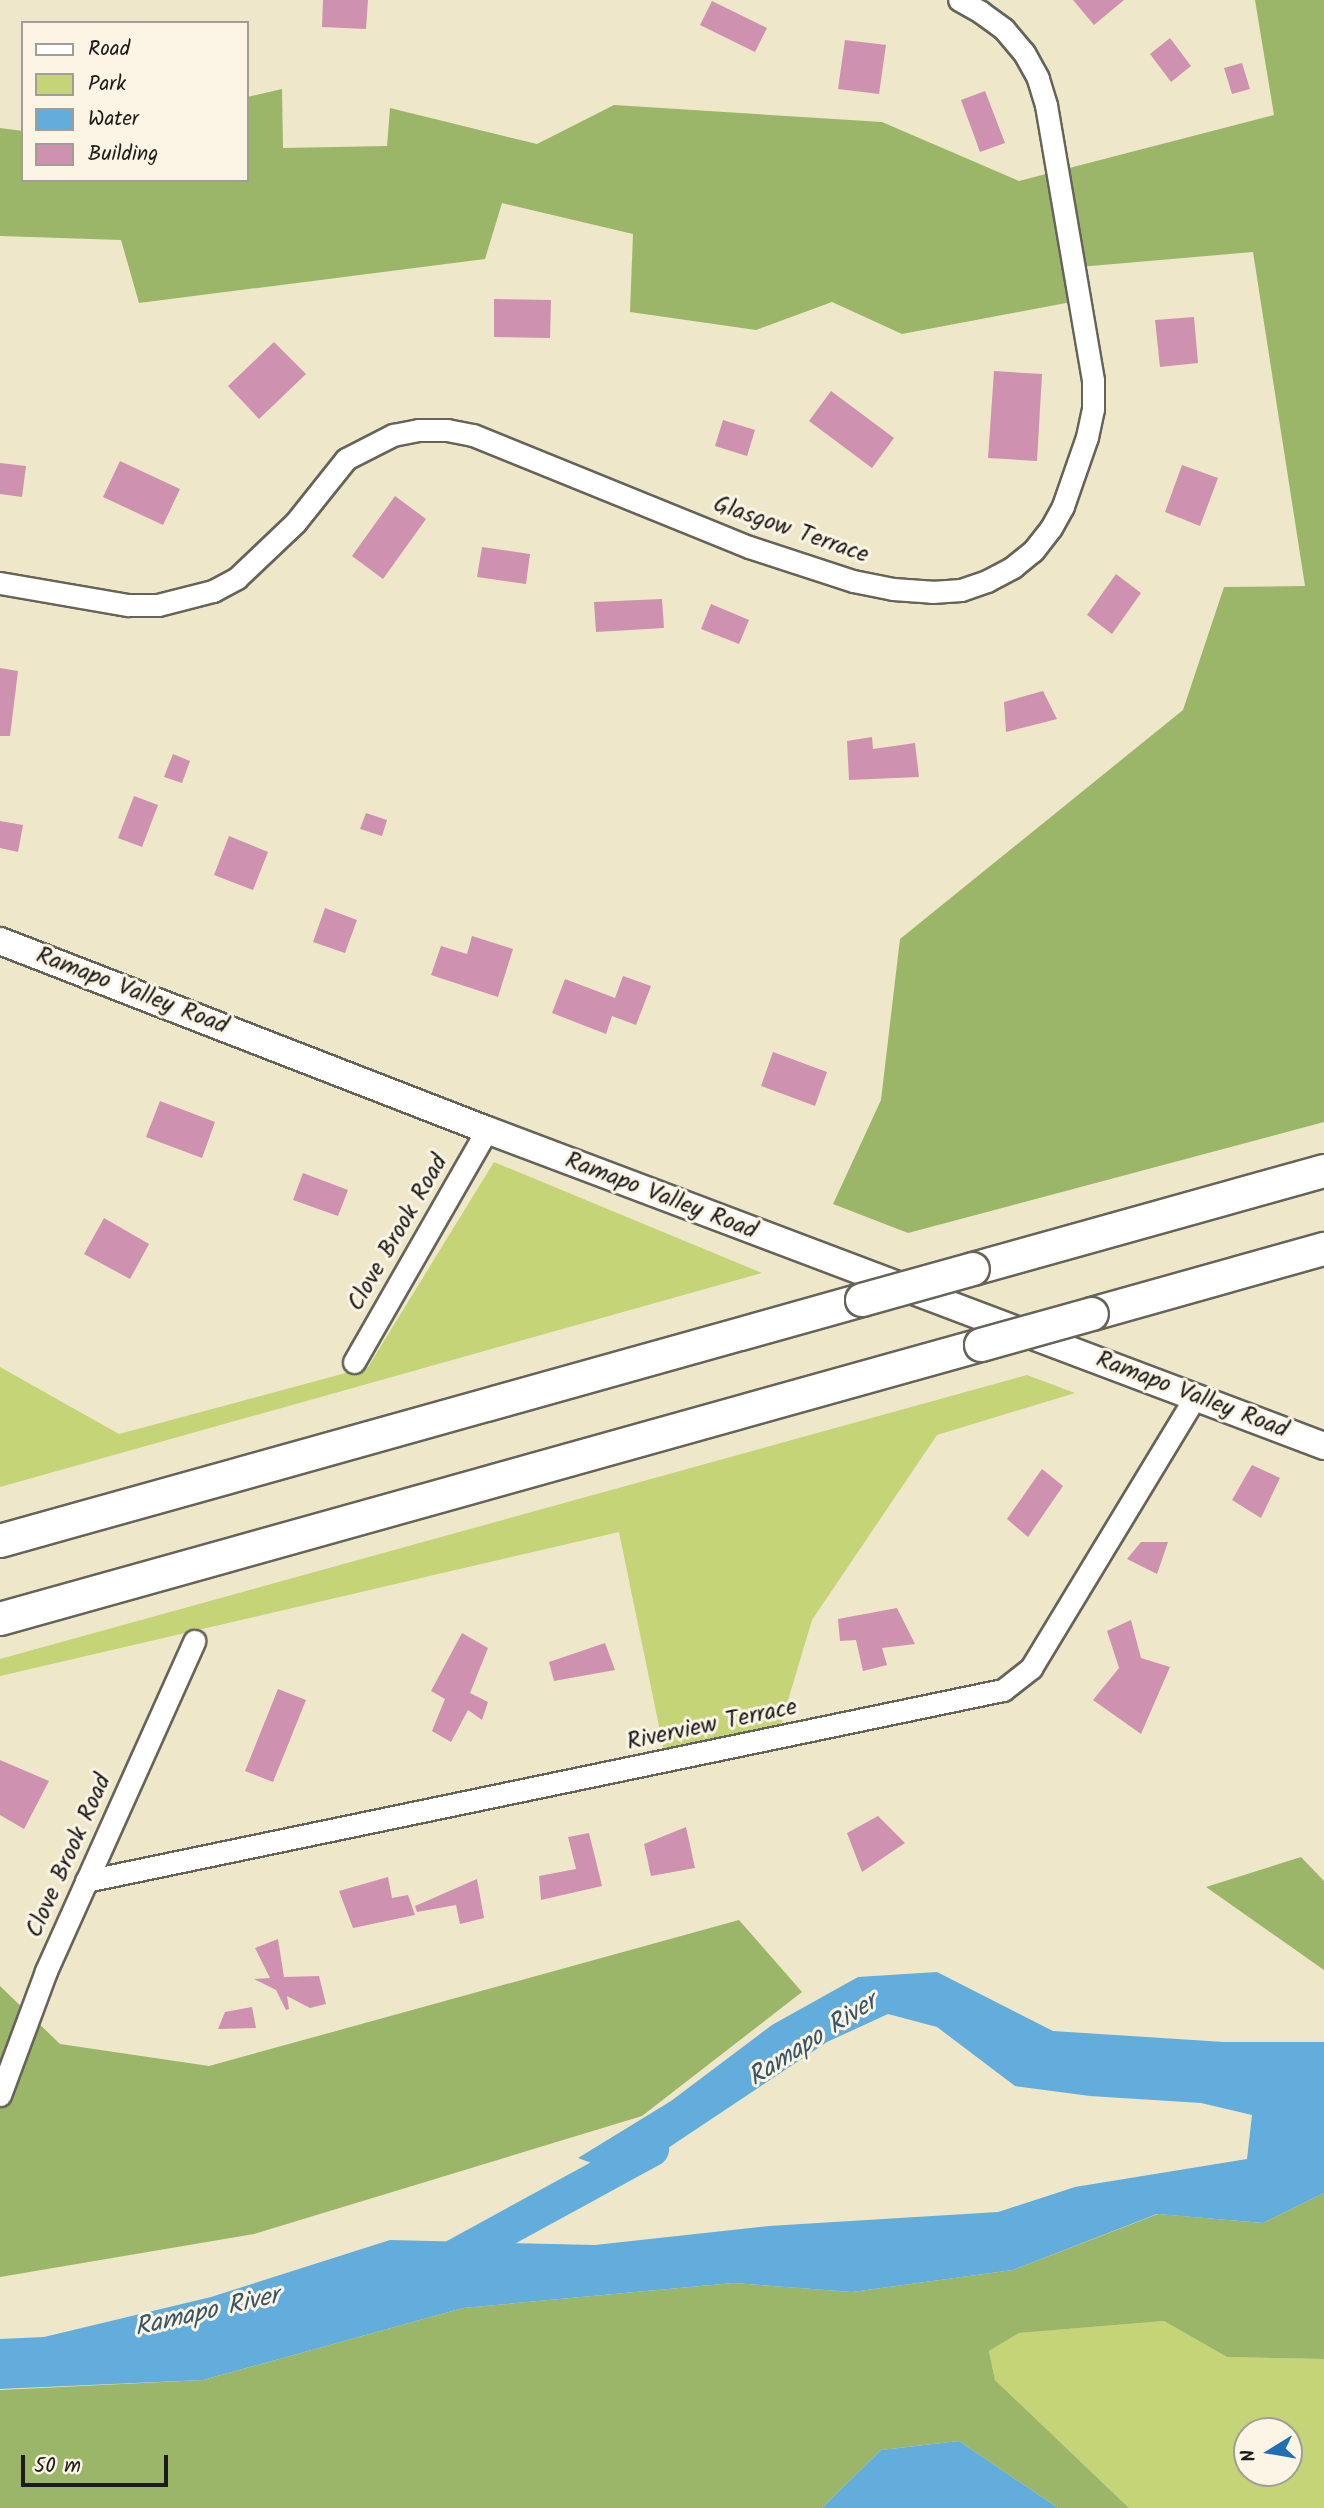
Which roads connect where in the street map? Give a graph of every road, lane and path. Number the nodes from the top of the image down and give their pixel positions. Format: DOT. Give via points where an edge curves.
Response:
graph roads {
  1 [pos="958,0"];
  2 [pos="0,583"];
  3 [pos="0,941"];
  4 [pos="487,1130"];
  5 [pos="1324,1171"];
  6 [pos="1324,1249"];
  7 [pos="354,1362"];
  8 [pos="1195,1397"];
  9 [pos="1324,1446"];
  10 [pos="0,1541"];
  11 [pos="0,1619"];
  12 [pos="194,1641"];
  13 [pos="86,1881"];
  14 [pos="0,2095"];
  1 -- 2 [label="street, Glasgow Terrace" via="1004,29 1038,78 1093,380 1087,437 1063,506 1051,528 1013,567 988,582 932,593 853,580 749,547 473,435 419,430 393,435 346,459 295,523 237,578 213,591 172,603 128,605"];
  3 -- 4 [label="main road, Ramapo Valley Road"];
  4 -- 7 [label="street, Clove Brook Road"];
  4 -- 8 [label="main road, Ramapo Valley Road"];
  5 -- 10 [label="highway, bridge"];
  6 -- 11 [label="highway, bridge"];
  8 -- 9 [label="main road, Ramapo Valley Road"];
  8 -- 13 [label="street, Riverview Terrace" via="1031,1668 1003,1690"];
  12 -- 13 [label="street, Clove Brook Road"];
  13 -- 14 [label="street, Clove Brook Road" via="46,1971"];
}
